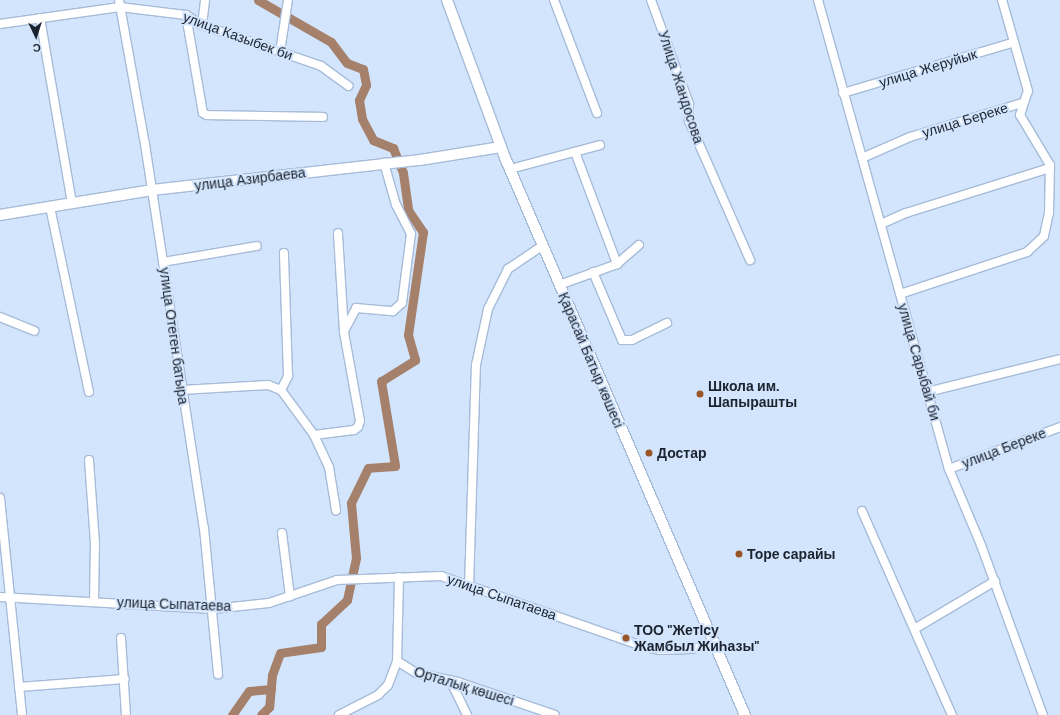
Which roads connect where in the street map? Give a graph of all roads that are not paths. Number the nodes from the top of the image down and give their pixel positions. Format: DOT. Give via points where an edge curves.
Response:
graph roads {
  1 [pos="205,0"];
  2 [pos="288,0"];
  3 [pos="447,0"];
  4 [pos="554,0"];
  5 [pos="652,0"];
  6 [pos="818,0"];
  7 [pos="1002,0"];
  8 [pos="119,3"];
  9 [pos="186,15"];
  10 [pos="40,18"];
  11 [pos="0,24"];
  12 [pos="202,25"];
  13 [pos="1012,43"];
  14 [pos="280,52"];
  15 [pos="349,86"];
  16 [pos="844,93"];
  17 [pos="1022,103"];
  18 [pos="597,114"];
  19 [pos="323,117"];
  20 [pos="600,146"];
  21 [pos="501,147"];
  22 [pos="575,152"];
  23 [pos="862,158"];
  24 [pos="387,163"];
  25 [pos="1050,168"];
  26 [pos="510,169"];
  27 [pos="152,190"];
  28 [pos="72,203"];
  29 [pos="50,207"];
  30 [pos="0,215"];
  31 [pos="881,224"];
  32 [pos="338,233"];
  33 [pos="639,245"];
  34 [pos="257,246"];
  35 [pos="542,246"];
  36 [pos="284,253"];
  37 [pos="750,260"];
  38 [pos="163,262"];
  39 [pos="617,264"];
  40 [pos="593,272"];
  41 [pos="559,285"];
  42 [pos="900,294"];
  43 [pos="0,317"];
  44 [pos="667,323"];
  45 [pos="34,331"];
  46 [pos="344,332"];
  47 [pos="1060,359"];
  48 [pos="181,390"];
  49 [pos="281,390"];
  50 [pos="89,392"];
  51 [pos="927,392"];
  52 [pos="1060,427"];
  53 [pos="314,435"];
  54 [pos="89,460"];
  55 [pos="949,469"];
  56 [pos="0,498"];
  57 [pos="336,510"];
  58 [pos="862,511"];
  59 [pos="282,533"];
  60 [pos="399,577"];
  61 [pos="995,580"];
  62 [pos="469,586"];
  63 [pos="11,596"];
  64 [pos="290,596"];
  65 [pos="0,597"];
  66 [pos="94,601"];
  67 [pos="213,609"];
  68 [pos="916,628"];
  69 [pos="121,638"];
  70 [pos="714,644"];
  71 [pos="397,661"];
  72 [pos="218,674"];
  73 [pos="125,679"];
  74 [pos="450,680"];
  75 [pos="19,687"];
  76 [pos="540,712"];
  77 [pos="22,715"];
  78 [pos="126,715"];
  79 [pos="339,715"];
  80 [pos="467,715"];
  81 [pos="556,715"];
  82 [pos="745,715"];
  83 [pos="952,715"];
  84 [pos="1043,715"];
  1 -- 12 [label="street"];
  2 -- 14 [label="street"];
  3 -- 21 [label="main road, Қарасай Батыр көшесі"];
  4 -- 18 [label="street"];
  5 -- 37 [label="street, Улица Жандосова" via="689,104 689,121"];
  6 -- 16 [label="street, улица Сарыбай би"];
  7 -- 13 [label="street"];
  8 -- 9 [label="street, улица Казыбек би"];
  8 -- 10 [label="street, улица Казыбек би"];
  8 -- 27 [label="street, улица Отеген батыра"];
  9 -- 12 [label="street, улица Казыбек би"];
  9 -- 19 [label="street" via="202,112 207,115"];
  10 -- 11 [label="street, улица Казыбек би"];
  10 -- 28 [label="street"];
  12 -- 14 [label="street, улица Казыбек би"];
  13 -- 16 [label="street, улица Жеруйык"];
  13 -- 17 [label="street" via="1028,91"];
  14 -- 15 [label="street, улица Казыбек би" via="321,66"];
  16 -- 23 [label="street, улица Сарыбай би"];
  17 -- 23 [label="street, улица Береке" via="910,137"];
  17 -- 25 [label="street, улица Береке" via="1020,115 1049,160"];
  20 -- 22 [label="street"];
  21 -- 24 [label="main road, улица Азирбаева"];
  21 -- 26 [label="main road, Қарасай Батыр көшесі"];
  22 -- 26 [label="street"];
  22 -- 39 [label="street"];
  23 -- 31 [label="street, улица Сарыбай би"];
  24 -- 27 [label="main road, улица Азирбаева"];
  24 -- 46 [label="street" via="396,205 411,234 402,303 393,311 356,308"];
  25 -- 31 [label="street" via="906,213"];
  25 -- 42 [label="street, улица Береке" via="1049,214 1044,236 1033,249"];
  26 -- 35 [label="main road, Қарасай Батыр көшесі"];
  27 -- 28 [label="main road, улица Азирбаева"];
  27 -- 38 [label="street, улица Отеген батыра"];
  28 -- 29 [label="main road, улица Азирбаева"];
  29 -- 30 [label="main road, улица Азирбаева"];
  29 -- 50 [label="street"];
  31 -- 42 [label="street, улица Сарыбай би"];
  32 -- 46 [label="street"];
  33 -- 39 [label="street"];
  34 -- 38 [label="street"];
  35 -- 41 [label="main road, Қарасай Батыр көшесі"];
  35 -- 62 [label="street" via="508,269 488,309 476,365"];
  36 -- 49 [label="street" via="288,376"];
  38 -- 48 [label="street, улица Отеген батыра"];
  39 -- 40 [label="street"];
  40 -- 41 [label="street"];
  40 -- 44 [label="street" via="622,340 632,340"];
  41 -- 70 [label="main road, Қарасай Батыр көшесі"];
  42 -- 51 [label="street, улица Сарыбай би"];
  43 -- 45 [label="street"];
  46 -- 53 [label="street" via="360,421 354,430"];
  47 -- 51 [label="street"];
  48 -- 49 [label="street" via="268,385"];
  48 -- 67 [label="street, улица Отеген батыра" via="204,528"];
  49 -- 53 [label="street"];
  51 -- 55 [label="street, улица Сарыбай би"];
  52 -- 55 [label="street, улица Береке"];
  53 -- 57 [label="street" via="329,467"];
  54 -- 66 [label="street" via="95,543"];
  55 -- 61 [label="street, улица Сарыбай би"];
  56 -- 63 [label="street"];
  58 -- 68 [label="street"];
  59 -- 64 [label="street"];
  60 -- 62 [label="street, улица Сыпатаева" via="441,576"];
  60 -- 64 [label="street, улица Сыпатаева" via="345,579"];
  60 -- 71 [label="street"];
  61 -- 68 [label="street"];
  61 -- 84 [label="street, улица Сарыбай би"];
  62 -- 70 [label="street, улица Сыпатаева" via="644,647 660,650 691,649"];
  63 -- 65 [label="street, улица Сыпатаева"];
  63 -- 66 [label="street, улица Сыпатаева"];
  63 -- 75 [label="street"];
  64 -- 67 [label="street, улица Сыпатаева" via="257,606"];
  66 -- 67 [label="street, улица Сыпатаева"];
  67 -- 72 [label="street, улица Отеген батыра"];
  68 -- 83 [label="street"];
  69 -- 73 [label="street"];
  70 -- 82 [label="main road, Қарасай Батыр көшесі"];
  71 -- 74 [label="street, Орталық көшесі" via="416,673"];
  71 -- 79 [label="street" via="384,691"];
  73 -- 75 [label="street"];
  73 -- 78 [label="street"];
  74 -- 76 [label="street, Орталық көшесі"];
  74 -- 80 [label="street"];
  75 -- 77 [label="street"];
  76 -- 81 [label="street, Орталық көшесі"];
}
